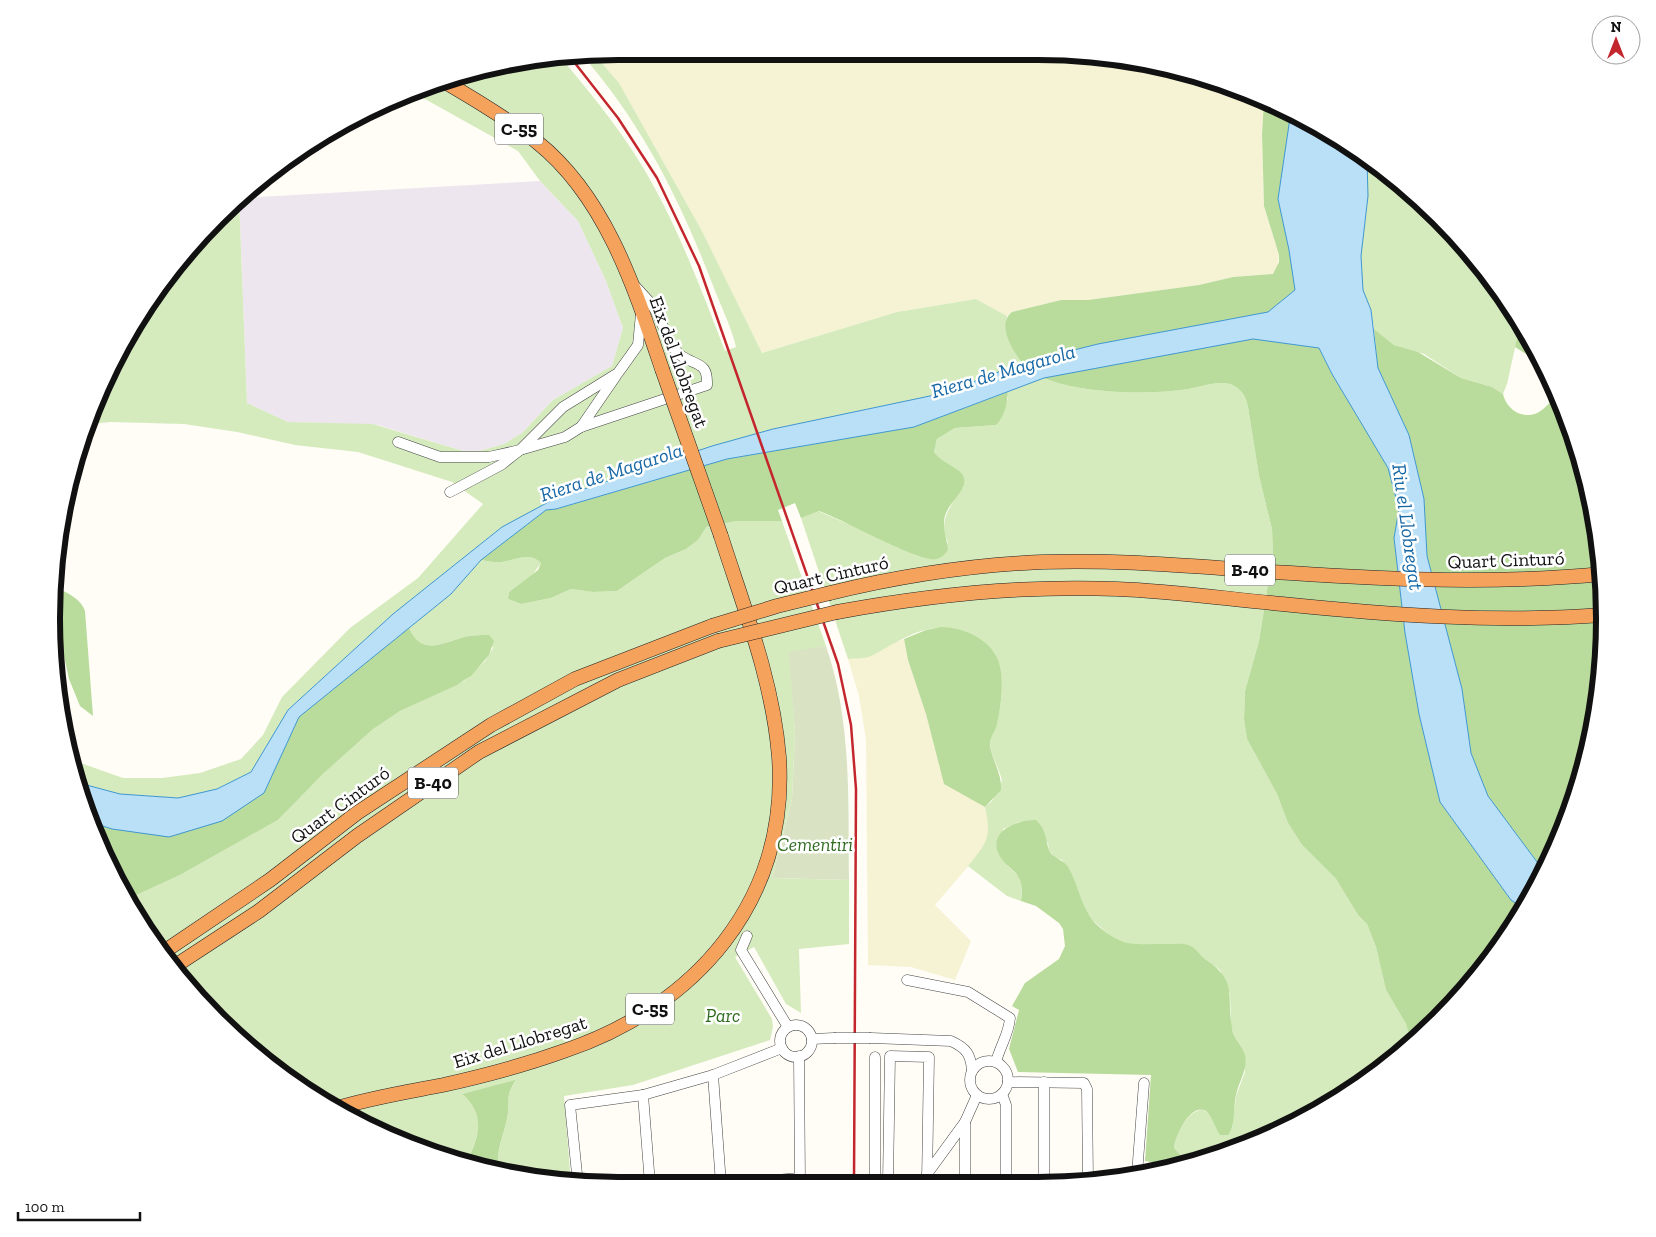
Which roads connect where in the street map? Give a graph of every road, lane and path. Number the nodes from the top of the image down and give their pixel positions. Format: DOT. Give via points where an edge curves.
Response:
graph roads {
  1 [pos="452,86"];
  2 [pos="628,276"];
  3 [pos="642,311"];
  4 [pos="656,312"];
  5 [pos="638,346"];
  6 [pos="654,346"];
  7 [pos="618,373"];
  8 [pos="581,428"];
  9 [pos="398,442"];
  10 [pos="520,450"];
  11 [pos="450,492"];
  12 [pos="1594,575"];
  13 [pos="1596,615"];
  14 [pos="773,722"];
  15 [pos="747,936"];
  16 [pos="168,949"];
  17 [pos="179,963"];
  18 [pos="907,980"];
  19 [pos="788,1027"];
  20 [pos="812,1038"];
  21 [pos="782,1048"];
  22 [pos="800,1056"];
  23 [pos="875,1057"];
  24 [pos="996,1062"];
  25 [pos="972,1071"];
  26 [pos="713,1075"];
  27 [pos="1008,1082"];
  28 [pos="1044,1082"];
  29 [pos="1144,1083"];
  30 [pos="1002,1094"];
  31 [pos="643,1095"];
  32 [pos="977,1095"];
  33 [pos="339,1102"];
  34 [pos="347,1106"];
  35 [pos="965,1122"];
  36 [pos="1138,1167"];
  37 [pos="1088,1174"];
  38 [pos="577,1175"];
  39 [pos="649,1177"];
  40 [pos="720,1177"];
  41 [pos="799,1177"];
  42 [pos="875,1177"];
  43 [pos="888,1177"];
  44 [pos="926,1177"];
  45 [pos="927,1177"];
  46 [pos="965,1177"];
  47 [pos="1006,1177"];
  48 [pos="1044,1177"];
  1 -- 2 [label="highway, Eix del Llobregat / C-55" via="530,137 558,162 595,208"];
  2 -- 3 [label="highway, Eix del Llobregat / C-55"];
  2 -- 4 [label="street"];
  3 -- 5 [label="street"];
  3 -- 6 [label="highway, Eix del Llobregat / C-55"];
  4 -- 6 [label="street"];
  4 -- 8 [label="street" via="679,354 703,366 707,385"];
  5 -- 6 [label="street"];
  5 -- 7 [label="street"];
  6 -- 14 [label="highway, Eix del Llobregat / C-55, bridge" via="763,666"];
  7 -- 8 [label="street"];
  7 -- 10 [label="street" via="563,407"];
  8 -- 10 [label="street" via="556,441"];
  9 -- 10 [label="street" via="440,457 488,458"];
  10 -- 11 [label="street"];
  12 -- 16 [label="highway, Quart Cinturó / B-40, bridge" via="1427,581 1184,565 1007,564 899,578 777,606 712,626 575,680 491,725 357,813 270,880"];
  13 -- 17 [label="highway, Quart Cinturó / B-40, bridge" via="1437,617 1118,589 1046,588 906,599 718,641 618,680 479,752 357,836 259,911"];
  14 -- 33 [label="highway, Eix del Llobregat / C-55" via="772,785 760,860 743,902 724,932 685,975 625,1016 573,1041"];
  14 -- 34 [label="highway, Eix del Llobregat / C-55" via="778,756 777,804 761,878 744,913 705,967 660,1004 612,1031 566,1050 483,1076"];
  15 -- 19 [label="street" via="741,950"];
  18 -- 24 [label="street" via="968,992 1010,1018 1009,1030"];
  19 -- 20 [label="street" via="805,1027"];
  19 -- 21 [label="street" via="781,1037"];
  20 -- 22 [label="street" via="808,1051"];
  20 -- 25 [label="street, bridge" via="951,1041 962,1046 971,1057"];
  21 -- 22 [label="street" via="787,1054"];
  21 -- 26 [label="street"];
  22 -- 41 [label="street"];
  23 -- 42 [label="street"];
  24 -- 25 [label="street" via="980,1063"];
  24 -- 27 [label="street" via="1005,1070"];
  25 -- 32 [label="street" via="970,1083"];
  26 -- 31 [label="street"];
  26 -- 40 [label="street"];
  27 -- 28 [label="street"];
  27 -- 30 [label="street"];
  28 -- 37 [label="street" via="1084,1082 1087,1088"];
  28 -- 48 [label="street"];
  29 -- 36 [label="street"];
  30 -- 32 [label="street" via="990,1099"];
  30 -- 47 [label="street" via="1006,1105"];
  31 -- 38 [label="street" via="570,1105"];
  31 -- 39 [label="street"];
  32 -- 35 [label="street"];
  35 -- 45 [label="street"];
  35 -- 46 [label="street"];
  43 -- 44 [label="street" via="890,1056 929,1057"];
}
